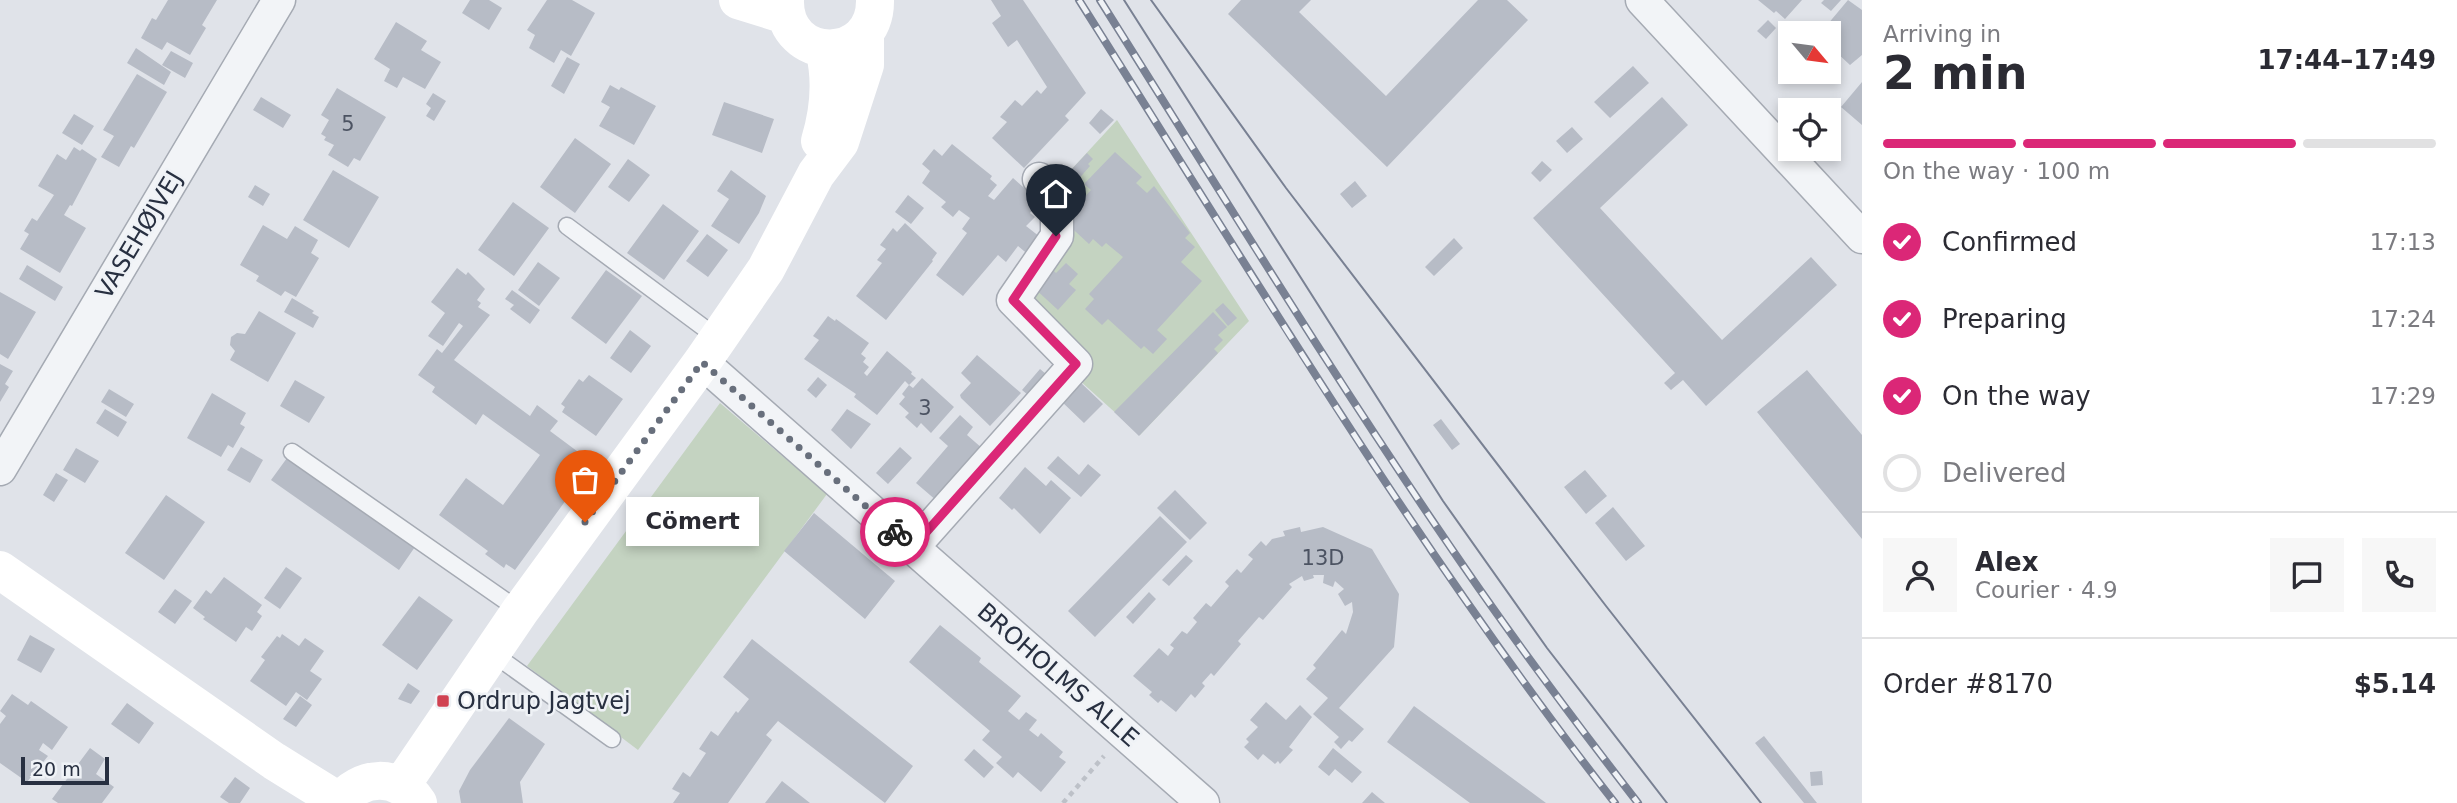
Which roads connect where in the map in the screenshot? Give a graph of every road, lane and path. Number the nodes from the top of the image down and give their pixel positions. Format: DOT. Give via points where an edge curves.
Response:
graph roads {
  1 [pos="279,0"];
  2 [pos="738,0"];
  3 [pos="1642,0"];
  4 [pos="786,8"];
  5 [pos="870,16"];
  6 [pos="824,49"];
  7 [pos="816,174"];
  8 [pos="1039,179"];
  9 [pos="567,226"];
  10 [pos="1862,237"];
  11 [pos="710,350"];
  12 [pos="292,452"];
  13 [pos="0,469"];
  14 [pos="913,547"];
  15 [pos="0,570"];
  16 [pos="520,611"];
  17 [pos="492,652"];
  18 [pos="1124,733"];
  19 [pos="612,740"];
  20 [pos="410,795"];
  21 [pos="1193,800"];
  22 [pos="340,803"];
  23 [pos="1063,803"];
  1 -- 13 [label="street, VASEHØJVEJ"];
  2 -- 4 [label="street"];
  3 -- 10 [label="street"];
  4 -- 6 [label="street" via="800,38"];
  5 -- 6 [label="street" via="849,45"];
  5 -- 7 [label="street" via="864,65 840,142"];
  6 -- 7 [label="street" via="829,101 816,151"];
  7 -- 11 [label="street" via="766,269"];
  8 -- 14 [label="street" via="1057,202 1056,236 1013,300 1076,364"];
  9 -- 11 [label="lane"];
  11 -- 14 [label="street, BROHOLMS ALLE"];
  11 -- 16 [label="street"];
  12 -- 16 [label="lane"];
  14 -- 18 [label="street, BROHOLMS ALLE"];
  15 -- 22 [label="street"];
  16 -- 17 [label="street"];
  17 -- 19 [label="lane"];
  17 -- 20 [label="street"];
  18 -- 21 [label="street, BROHOLMS ALLE"];
  18 -- 23 [label="path"];
  20 -- 22 [label="street" via="385,781 367,782 351,789"];
}
